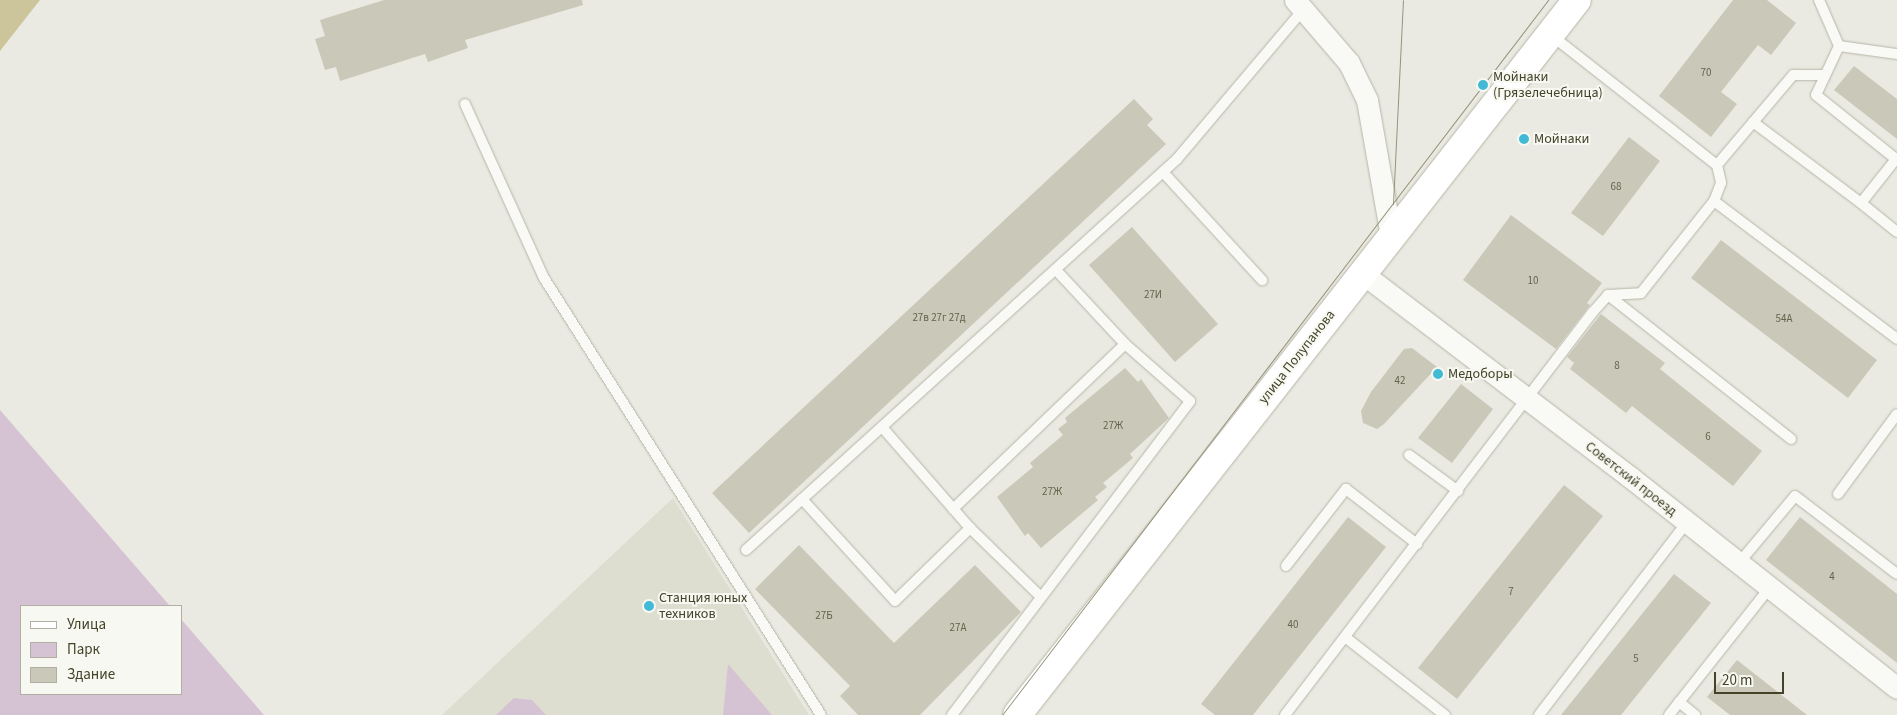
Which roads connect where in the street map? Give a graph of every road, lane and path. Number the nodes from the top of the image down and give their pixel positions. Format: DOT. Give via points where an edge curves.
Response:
graph roads {
  1 [pos="1578,0"];
  2 [pos="1819,0"];
  3 [pos="1299,5"];
  4 [pos="1551,35"];
  5 [pos="1839,46"];
  6 [pos="1897,54"];
  7 [pos="1825,75"];
  8 [pos="465,104"];
  9 [pos="1753,122"];
  10 [pos="1896,159"];
  11 [pos="1717,165"];
  12 [pos="1163,172"];
  13 [pos="1714,201"];
  14 [pos="1861,203"];
  15 [pos="1897,232"];
  16 [pos="1391,236"];
  17 [pos="1056,270"];
  18 [pos="1362,273"];
  19 [pos="1262,280"];
  20 [pos="1608,295"];
  21 [pos="1897,339"];
  22 [pos="1125,344"];
  23 [pos="1528,400"];
  24 [pos="1897,414"];
  25 [pos="882,427"];
  26 [pos="1791,439"];
  27 [pos="1409,456"];
  28 [pos="1458,491"];
  29 [pos="1838,494"];
  30 [pos="802,499"];
  31 [pos="953,509"];
  32 [pos="1687,522"];
  33 [pos="970,528"];
  34 [pos="1418,544"];
  35 [pos="746,550"];
  36 [pos="1739,563"];
  37 [pos="1286,566"];
  38 [pos="1897,574"];
  39 [pos="1770,587"];
  40 [pos="1041,597"];
  41 [pos="1345,637"];
  42 [pos="1897,688"];
  43 [pos="1679,702"];
  44 [pos="821,715"];
  45 [pos="952,715"];
  46 [pos="1017,715"];
  47 [pos="1285,715"];
  48 [pos="1445,715"];
  49 [pos="1539,715"];
  50 [pos="1670,715"];
  51 [pos="1695,715"];
  1 -- 4 [label="street, улица Полупанова"];
  2 -- 5 [label="lane"];
  3 -- 12 [label="lane"];
  3 -- 16 [label="street" via="1349,63 1367,100"];
  4 -- 11 [label="lane"];
  4 -- 16 [label="street, улица Полупанова"];
  5 -- 6 [label="lane"];
  5 -- 7 [label="lane"];
  7 -- 9 [label="lane" via="1793,74"];
  7 -- 10 [label="lane" via="1816,95"];
  8 -- 44 [label="lane" via="544,278"];
  9 -- 11 [label="lane"];
  9 -- 14 [label="lane"];
  10 -- 14 [label="lane"];
  11 -- 13 [label="lane" via="1721,183"];
  12 -- 17 [label="lane"];
  12 -- 19 [label="lane"];
  13 -- 20 [label="lane" via="1641,293"];
  13 -- 21 [label="lane"];
  14 -- 15 [label="lane"];
  16 -- 18 [label="street, улица Полупанова"];
  17 -- 22 [label="lane"];
  17 -- 25 [label="lane"];
  18 -- 23 [label="street, Советский проезд"];
  18 -- 46 [label="street, улица Полупанова"];
  20 -- 23 [label="lane"];
  20 -- 26 [label="lane"];
  22 -- 31 [label="lane"];
  22 -- 40 [label="lane" via="1190,401"];
  23 -- 28 [label="lane"];
  23 -- 32 [label="street, Советский проезд"];
  24 -- 29 [label="lane"];
  25 -- 30 [label="lane"];
  25 -- 31 [label="lane"];
  27 -- 28 [label="lane"];
  28 -- 34 [label="lane"];
  30 -- 33 [label="lane" via="895,601"];
  30 -- 35 [label="lane"];
  31 -- 33 [label="lane"];
  32 -- 36 [label="street, Советский проезд"];
  32 -- 49 [label="lane"];
  33 -- 40 [label="lane"];
  34 -- 37 [label="lane" via="1346,489"];
  34 -- 41 [label="lane"];
  36 -- 38 [label="lane" via="1795,496"];
  36 -- 39 [label="street, Советский проезд"];
  39 -- 42 [label="street, Советский проезд"];
  39 -- 43 [label="lane"];
  40 -- 45 [label="lane"];
  41 -- 47 [label="lane"];
  41 -- 48 [label="lane"];
  43 -- 50 [label="lane"];
  43 -- 51 [label="lane"];
}
